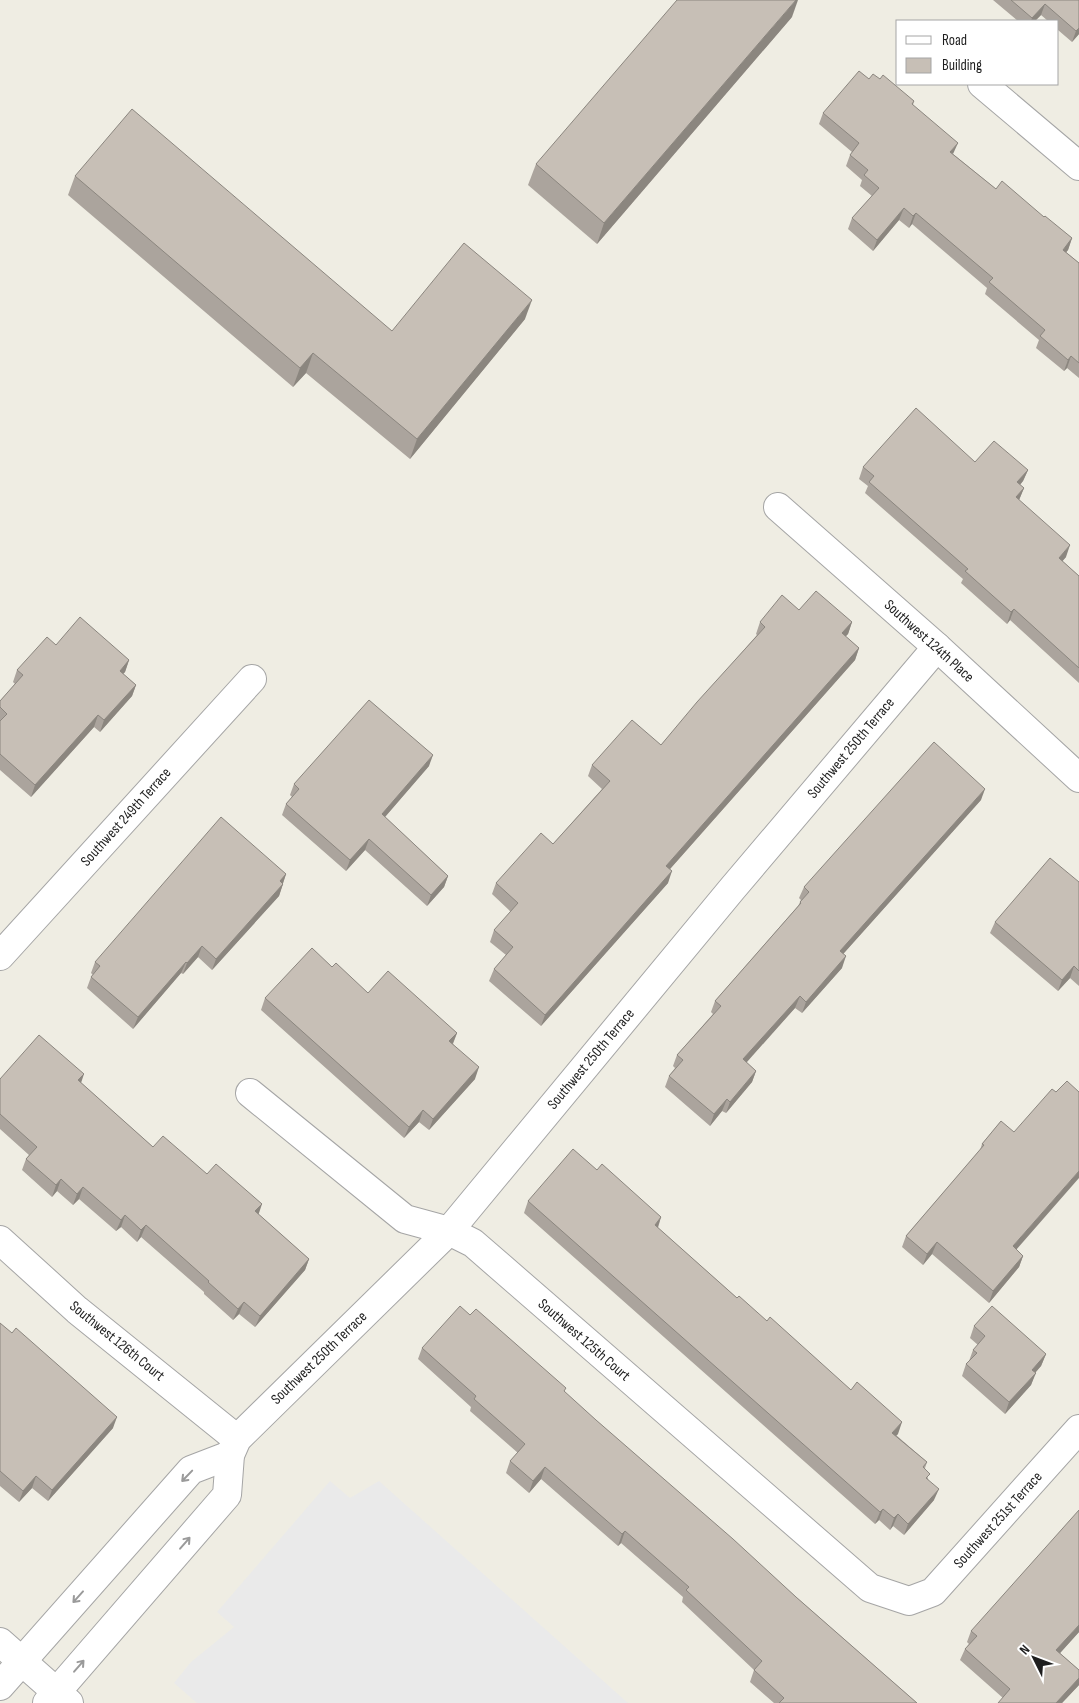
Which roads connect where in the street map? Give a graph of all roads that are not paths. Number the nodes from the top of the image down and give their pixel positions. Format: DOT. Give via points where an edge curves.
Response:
graph roads {
  1 [pos="983,85"];
  2 [pos="1074,152"];
  3 [pos="778,507"];
  4 [pos="937,647"];
  5 [pos="252,679"];
  6 [pos="1079,778"];
  7 [pos="0,956"];
  8 [pos="250,1093"];
  9 [pos="450,1231"];
  10 [pos="0,1240"];
  11 [pos="1079,1429"];
  12 [pos="233,1447"];
  13 [pos="909,1601"];
  14 [pos="0,1642"];
  15 [pos="22,1662"];
  16 [pos="0,1686"];
  17 [pos="57,1699"];
  1 -- 2 [label="street"];
  3 -- 4 [label="street, Southwest 124th Place"];
  4 -- 6 [label="street, Southwest 124th Place"];
  4 -- 9 [label="street, Southwest 250th Terrace"];
  5 -- 7 [label="street, Southwest 249th Terrace"];
  8 -- 9 [label="street, Southwest 125th Court" via="406,1218"];
  9 -- 12 [label="street, Southwest 250th Terrace"];
  9 -- 13 [label="street, Southwest 125th Court" via="473,1244 870,1588"];
  10 -- 12 [label="street, Southwest 126th Court"];
  11 -- 13 [label="street, Southwest 251st Terrace" via="933,1592"];
  12 -- 15 [label="street, Southwest 250th Terrace, one-way" via="191,1470"];
  17 -- 12 [label="street, one-way" via="227,1496"];
  14 -- 15 [label="street"];
  15 -- 16 [label="street, Southwest 250th Terrace"];
  15 -- 17 [label="street"];
}
